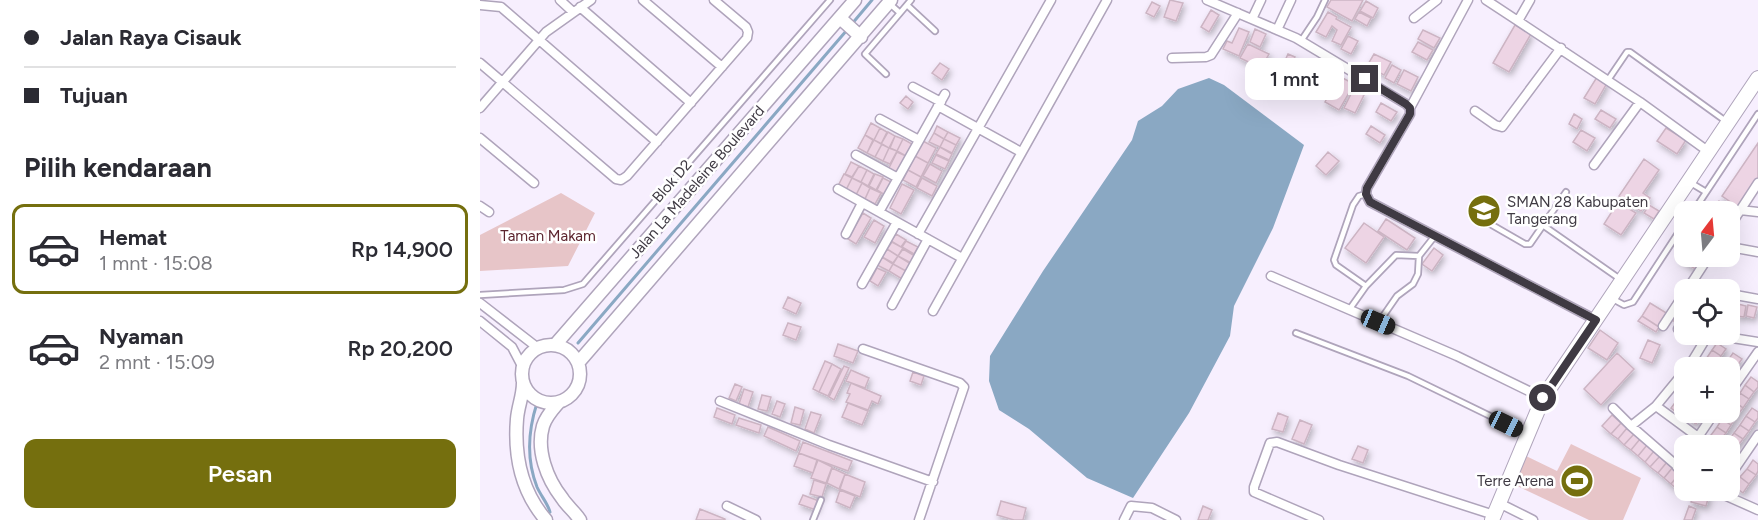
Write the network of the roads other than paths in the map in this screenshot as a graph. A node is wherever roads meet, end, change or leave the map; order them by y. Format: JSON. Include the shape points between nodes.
{"nodes":[{"id":1,"x":560,"y":0,"type":"edge"},
{"id":2,"x":591,"y":0,"type":"edge"},
{"id":3,"x":643,"y":0,"type":"edge"},
{"id":4,"x":714,"y":0,"type":"edge"},
{"id":5,"x":830,"y":0,"type":"edge"},
{"id":6,"x":855,"y":0,"type":"edge"},
{"id":7,"x":911,"y":0,"type":"edge"},
{"id":8,"x":1051,"y":0,"type":"edge"},
{"id":9,"x":1107,"y":0,"type":"edge"},
{"id":10,"x":1207,"y":0,"type":"edge"},
{"id":11,"x":1261,"y":0,"type":"edge"},
{"id":12,"x":1291,"y":0,"type":"edge"},
{"id":13,"x":1325,"y":0,"type":"edge"},
{"id":14,"x":1437,"y":0,"type":"edge"},
{"id":15,"x":1468,"y":0,"type":"edge"},
{"id":16,"x":1486,"y":0,"type":"edge"},
{"id":17,"x":1530,"y":0,"type":"edge"},
{"id":18,"x":890,"y":2,"type":"edge"},
{"id":19,"x":480,"y":5,"type":"edge"},
{"id":20,"x":907,"y":5,"type":"junction"},
{"id":21,"x":577,"y":10,"type":"junction"},
{"id":22,"x":900,"y":13,"type":"junction"},
{"id":23,"x":1238,"y":13,"type":"junction"},
{"id":24,"x":840,"y":18,"type":"junction"},
{"id":25,"x":1414,"y":18,"type":"dead end"},
{"id":26,"x":1252,"y":19,"type":"junction"},
{"id":27,"x":1518,"y":21,"type":"junction"},
{"id":28,"x":1277,"y":30,"type":"junction"},
{"id":29,"x":935,"y":31,"type":"dead end"},
{"id":30,"x":861,"y":37,"type":"junction"},
{"id":31,"x":539,"y":40,"type":"junction"},
{"id":32,"x":1301,"y":41,"type":"junction"},
{"id":33,"x":1561,"y":48,"type":"junction"},
{"id":34,"x":1172,"y":58,"type":"dead end"},
{"id":35,"x":480,"y":63,"type":"edge"},
{"id":36,"x":722,"y":67,"type":"junction"},
{"id":37,"x":886,"y":74,"type":"dead end"},
{"id":38,"x":1758,"y":78,"type":"edge"},
{"id":39,"x":1608,"y":80,"type":"junction"},
{"id":40,"x":502,"y":82,"type":"junction"},
{"id":41,"x":913,"y":87,"type":"dead end"},
{"id":42,"x":941,"y":101,"type":"junction"},
{"id":43,"x":1640,"y":102,"type":"junction"},
{"id":44,"x":691,"y":103,"type":"junction"},
{"id":45,"x":480,"y":108,"type":"edge"},
{"id":46,"x":1410,"y":108,"type":"junction"},
{"id":47,"x":1475,"y":111,"type":"dead end"},
{"id":48,"x":1758,"y":114,"type":"edge"},
{"id":49,"x":879,"y":118,"type":"dead end"},
{"id":50,"x":1728,"y":123,"type":"junction"},
{"id":51,"x":977,"y":128,"type":"junction"},
{"id":52,"x":480,"y":138,"type":"edge"},
{"id":53,"x":919,"y":140,"type":"junction"},
{"id":54,"x":657,"y":142,"type":"junction"},
{"id":55,"x":1021,"y":152,"type":"junction"},
{"id":56,"x":1709,"y":152,"type":"junction"},
{"id":57,"x":856,"y":156,"type":"dead end"},
{"id":58,"x":1594,"y":165,"type":"dead end"},
{"id":59,"x":898,"y":178,"type":"junction"},
{"id":60,"x":1689,"y":181,"type":"junction"},
{"id":61,"x":534,"y":183,"type":"dead end"},
{"id":62,"x":1758,"y":183,"type":"edge"},
{"id":63,"x":838,"y":189,"type":"dead end"},
{"id":64,"x":1566,"y":192,"type":"dead end"},
{"id":65,"x":1706,"y":192,"type":"junction"},
{"id":66,"x":1366,"y":194,"type":"junction"},
{"id":67,"x":1700,"y":201,"type":"edge"},
{"id":68,"x":862,"y":203,"type":"junction"},
{"id":69,"x":480,"y":206,"type":"edge"},
{"id":70,"x":1740,"y":210,"type":"joint"},
{"id":71,"x":489,"y":212,"type":"dead end"},
{"id":72,"x":879,"y":212,"type":"junction"},
{"id":73,"x":1758,"y":213,"type":"edge"},
{"id":74,"x":1485,"y":220,"type":"dead end"},
{"id":75,"x":897,"y":222,"type":"junction"},
{"id":76,"x":1544,"y":226,"type":"junction"},
{"id":77,"x":846,"y":234,"type":"dead end"},
{"id":78,"x":918,"y":234,"type":"junction"},
{"id":79,"x":1434,"y":237,"type":"junction"},
{"id":80,"x":928,"y":239,"type":"junction"},
{"id":81,"x":1674,"y":239,"type":"edge"},
{"id":82,"x":1740,"y":249,"type":"edge"},
{"id":83,"x":1758,"y":252,"type":"edge"},
{"id":84,"x":1419,"y":256,"type":"junction"},
{"id":85,"x":962,"y":258,"type":"junction"},
{"id":86,"x":1271,"y":276,"type":"dead end"},
{"id":87,"x":1622,"y":280,"type":"junction"},
{"id":88,"x":862,"y":284,"type":"dead end"},
{"id":89,"x":1366,"y":286,"type":"junction"},
{"id":90,"x":480,"y":295,"type":"edge"},
{"id":91,"x":1740,"y":296,"type":"edge"},
{"id":92,"x":1611,"y":298,"type":"junction"},
{"id":93,"x":1758,"y":299,"type":"edge"},
{"id":94,"x":480,"y":303,"type":"edge"},
{"id":95,"x":892,"y":306,"type":"dead end"},
{"id":96,"x":1349,"y":310,"type":"junction"},
{"id":97,"x":1674,"y":310,"type":"edge"},
{"id":98,"x":933,"y":311,"type":"dead end"},
{"id":99,"x":1596,"y":320,"type":"junction"},
{"id":100,"x":480,"y":321,"type":"edge"},
{"id":101,"x":1378,"y":322,"type":"junction"},
{"id":102,"x":1663,"y":326,"type":"dead end"},
{"id":103,"x":1296,"y":333,"type":"dead end"},
{"id":104,"x":1740,"y":339,"type":"edge"},
{"id":105,"x":1758,"y":342,"type":"edge"},
{"id":106,"x":555,"y":345,"type":"junction"},
{"id":107,"x":538,"y":348,"type":"junction"},
{"id":108,"x":863,"y":350,"type":"dead end"},
{"id":109,"x":1758,"y":352,"type":"edge"},
{"id":110,"x":578,"y":363,"type":"junction"},
{"id":111,"x":523,"y":374,"type":"junction"},
{"id":112,"x":1740,"y":378,"type":"edge"},
{"id":113,"x":1674,"y":384,"type":"edge"},
{"id":114,"x":1543,"y":398,"type":"junction"},
{"id":115,"x":720,"y":401,"type":"dead end"},
{"id":116,"x":559,"y":402,"type":"junction"},
{"id":117,"x":1656,"y":406,"type":"junction"},
{"id":118,"x":1613,"y":408,"type":"dead end"},
{"id":119,"x":1631,"y":426,"type":"junction"},
{"id":120,"x":1527,"y":434,"type":"junction"},
{"id":121,"x":1695,"y":435,"type":"edge"},
{"id":122,"x":1758,"y":435,"type":"edge"},
{"id":123,"x":1740,"y":461,"type":"edge"},
{"id":124,"x":1674,"y":463,"type":"edge"},
{"id":125,"x":933,"y":482,"type":"junction"},
{"id":126,"x":821,"y":501,"type":"dead end"},
{"id":127,"x":1738,"y":501,"type":"edge"},
{"id":128,"x":728,"y":506,"type":"dead end"},
{"id":129,"x":1758,"y":510,"type":"edge"},
{"id":130,"x":1495,"y":513,"type":"edge"},
{"id":131,"x":1308,"y":518,"type":"edge"},
{"id":132,"x":546,"y":520,"type":"edge"},
{"id":133,"x":580,"y":520,"type":"edge"},
{"id":134,"x":756,"y":520,"type":"edge"},
{"id":135,"x":813,"y":520,"type":"edge"},
{"id":136,"x":919,"y":520,"type":"edge"},
{"id":137,"x":1124,"y":520,"type":"edge"},
{"id":138,"x":1176,"y":520,"type":"edge"},
{"id":139,"x":1319,"y":520,"type":"edge"},
{"id":140,"x":1533,"y":520,"type":"edge"}],
"edges":[{"from":1,"to":21,"type":"street"},
{"from":2,"to":21,"type":"street"},
{"from":3,"to":36,"type":"street"},
{"from":4,"to":36,"type":"street","via":[[748,32]]},
{"from":5,"to":90,"type":"lane","name":"Blok D2","via":[[583,284],[564,291]]},
{"from":6,"to":24,"type":"street","name":"Jalan La Madeleine Boulevard"},
{"from":7,"to":20,"type":"lane"},
{"from":8,"to":51,"type":"street"},
{"from":9,"to":55,"type":"street"},
{"from":10,"to":23,"type":"street"},
{"from":11,"to":26,"type":"street"},
{"from":12,"to":28,"type":"street"},
{"from":13,"to":32,"type":"lane"},
{"from":14,"to":25,"type":"street"},
{"from":15,"to":46,"type":"street"},
{"from":16,"to":27,"type":"street"},
{"from":17,"to":27,"type":"street"},
{"from":18,"to":22,"type":"lane"},
{"from":18,"to":30,"type":"street","name":"Jalan La Madeleine Boulevard"},
{"from":19,"to":31,"type":"street","via":[[501,7]]},
{"from":20,"to":22,"type":"lane"},
{"from":20,"to":29,"type":"lane"},
{"from":21,"to":31,"type":"street"},
{"from":21,"to":44,"type":"street"},
{"from":22,"to":37,"type":"lane","via":[[864,54]]},
{"from":23,"to":26,"type":"street"},
{"from":23,"to":34,"type":"street","via":[[1211,55]]},
{"from":24,"to":30,"type":"street"},
{"from":24,"to":106,"type":"street","name":"Jalan La Madeleine Boulevard"},
{"from":26,"to":28,"type":"street"},
{"from":27,"to":33,"type":"street"},
{"from":28,"to":32,"type":"street"},
{"from":30,"to":110,"type":"street","name":"Jalan La Madeleine Boulevard"},
{"from":31,"to":40,"type":"street"},
{"from":31,"to":54,"type":"street"},
{"from":32,"to":46,"type":"street"},
{"from":33,"to":39,"type":"street"},
{"from":33,"to":47,"type":"street","via":[[1502,127]]},
{"from":35,"to":40,"type":"street"},
{"from":36,"to":44,"type":"street"},
{"from":38,"to":50,"type":"main road"},
{"from":39,"to":43,"type":"street"},
{"from":39,"to":50,"type":"lane","via":[[1630,52]]},
{"from":40,"to":45,"type":"street"},
{"from":40,"to":54,"type":"street","via":[[616,180],[627,176]]},
{"from":41,"to":42,"type":"street"},
{"from":42,"to":51,"type":"street"},
{"from":42,"to":53,"type":"street"},
{"from":43,"to":56,"type":"street"},
{"from":43,"to":58,"type":"street"},
{"from":44,"to":54,"type":"street"},
{"from":46,"to":66,"type":"street"},
{"from":48,"to":65,"type":"lane"},
{"from":49,"to":53,"type":"street"},
{"from":50,"to":56,"type":"main road"},
{"from":51,"to":55,"type":"street"},
{"from":51,"to":78,"type":"street"},
{"from":52,"to":61,"type":"street"},
{"from":53,"to":59,"type":"street"},
{"from":55,"to":85,"type":"street"},
{"from":56,"to":60,"type":"main road"},
{"from":57,"to":59,"type":"street"},
{"from":59,"to":72,"type":"street"},
{"from":60,"to":65,"type":"lane"},
{"from":60,"to":87,"type":"main road"},
{"from":62,"to":70,"type":"street"},
{"from":63,"to":68,"type":"street"},
{"from":64,"to":76,"type":"lane"},
{"from":65,"to":67,"type":"lane"},
{"from":66,"to":79,"type":"street","via":[[1370,202]]},
{"from":66,"to":89,"type":"lane","via":[[1353,205],[1334,261]]},
{"from":68,"to":72,"type":"street"},
{"from":68,"to":77,"type":"street"},
{"from":69,"to":71,"type":"street"},
{"from":70,"to":73,"type":"street"},
{"from":72,"to":75,"type":"street"},
{"from":74,"to":76,"type":"lane","via":[[1525,244],[1534,241]]},
{"from":75,"to":78,"type":"street"},
{"from":75,"to":88,"type":"street"},
{"from":76,"to":87,"type":"lane"},
{"from":78,"to":80,"type":"street"},
{"from":79,"to":84,"type":"lane"},
{"from":79,"to":99,"type":"street"},
{"from":80,"to":85,"type":"street"},
{"from":80,"to":95,"type":"street"},
{"from":81,"to":92,"type":"lane","via":[[1633,302],[1624,305]]},
{"from":82,"to":83,"type":"street"},
{"from":84,"to":89,"type":"lane","via":[[1396,255]]},
{"from":84,"to":101,"type":"lane","via":[[1413,284],[1397,296]]},
{"from":85,"to":98,"type":"street"},
{"from":86,"to":96,"type":"street"},
{"from":87,"to":92,"type":"main road"},
{"from":89,"to":96,"type":"lane"},
{"from":91,"to":93,"type":"street"},
{"from":92,"to":99,"type":"main road"},
{"from":94,"to":107,"type":"street"},
{"from":96,"to":101,"type":"street"},
{"from":97,"to":102,"type":"street"},
{"from":99,"to":114,"type":"main road"},
{"from":100,"to":111,"type":"street","via":[[512,347]]},
{"from":101,"to":114,"type":"street"},
{"from":103,"to":120,"type":"lane","via":[[1408,376]]},
{"from":104,"to":105,"type":"street"},
{"from":106,"to":107,"type":"street"},
{"from":106,"to":110,"type":"street","via":[[569,351]]},
{"from":107,"to":111,"type":"street","via":[[526,360]]},
{"from":108,"to":125,"type":"street","via":[[964,387]]},
{"from":109,"to":112,"type":"street"},
{"from":110,"to":116,"type":"street","via":[[580,373],[575,391]]},
{"from":111,"to":116,"type":"street","via":[[533,396]]},
{"from":111,"to":132,"type":"street","via":[[523,396],[517,416],[519,465],[527,489]]},
{"from":113,"to":117,"type":"street"},
{"from":114,"to":120,"type":"main road"},
{"from":115,"to":125,"type":"street"},
{"from":116,"to":133,"type":"street","via":[[543,426],[544,462],[551,481]]},
{"from":117,"to":119,"type":"street"},
{"from":117,"to":121,"type":"street"},
{"from":118,"to":119,"type":"street"},
{"from":119,"to":124,"type":"street"},
{"from":120,"to":130,"type":"main road"},
{"from":122,"to":123,"type":"street"},
{"from":125,"to":136,"type":"street"},
{"from":126,"to":135,"type":"lane"},
{"from":127,"to":129,"type":"street"},
{"from":128,"to":134,"type":"street"},
{"from":130,"to":131,"type":"street","via":[[1273,441],[1254,492]]},
{"from":130,"to":140,"type":"street"},
{"from":131,"to":139,"type":"street"},
{"from":137,"to":138,"type":"street","via":[[1131,506],[1152,508]]}]}
